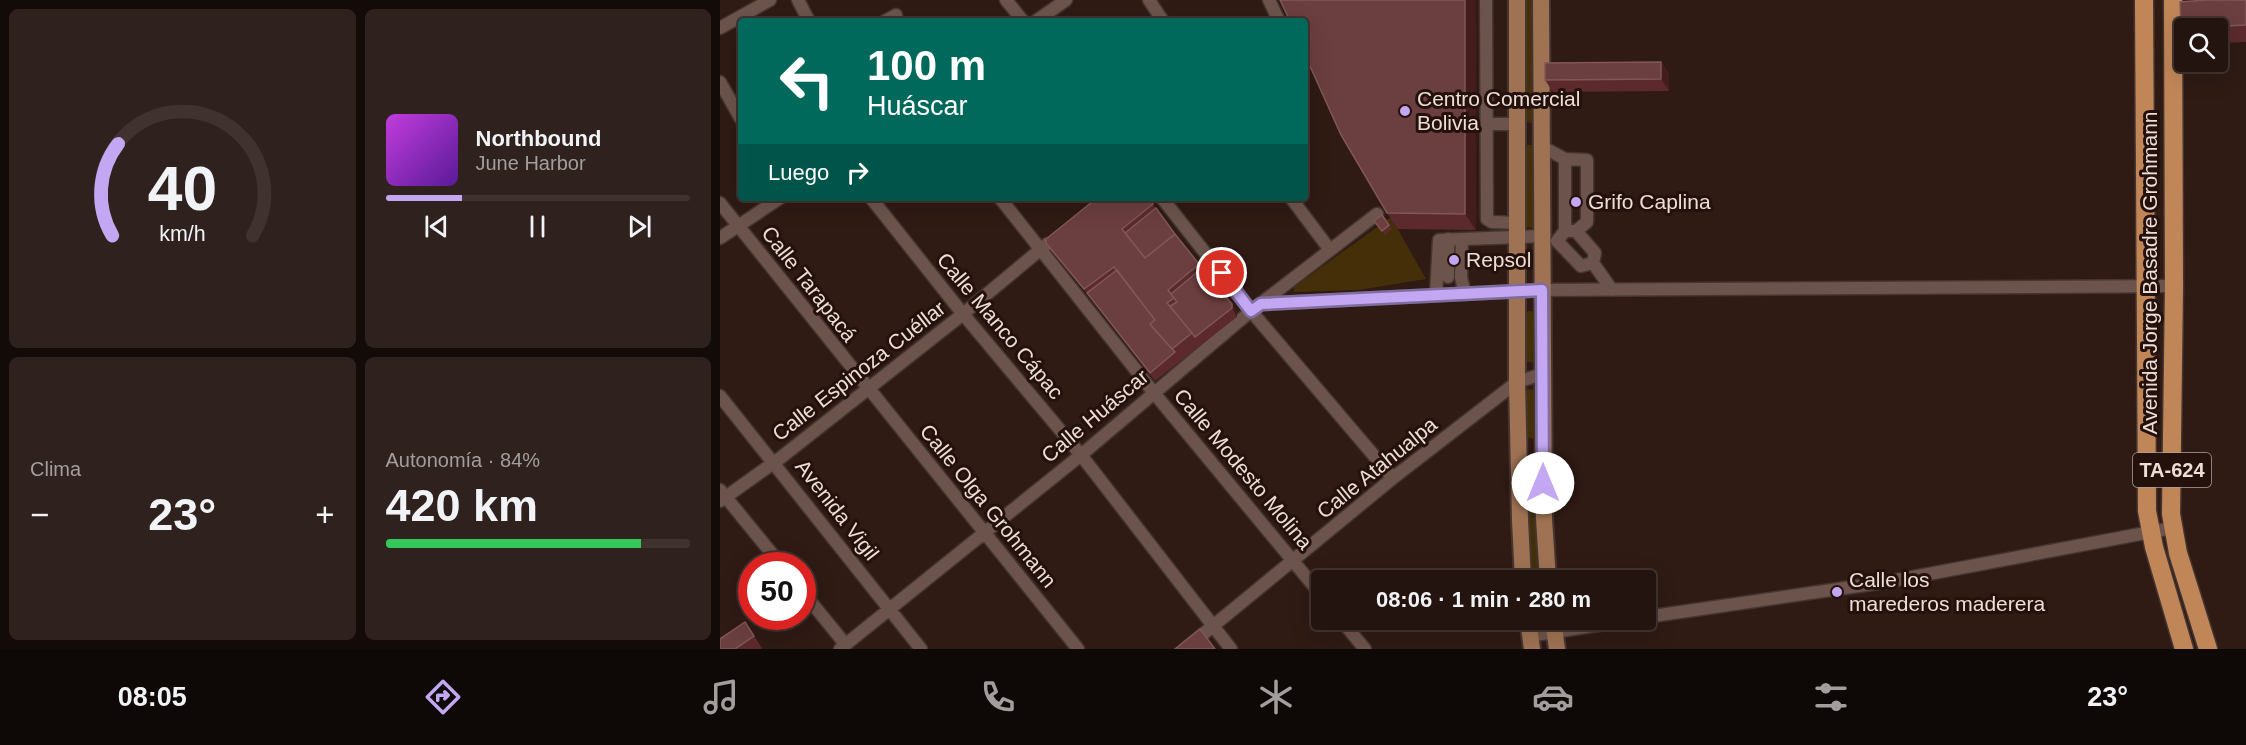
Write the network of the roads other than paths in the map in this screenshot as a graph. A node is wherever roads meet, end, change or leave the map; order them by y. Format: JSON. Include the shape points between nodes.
{"nodes":[{"id":1,"x":770,"y":0,"type":"edge"},
{"id":2,"x":798,"y":0,"type":"edge"},
{"id":3,"x":1006,"y":0,"type":"edge"},
{"id":4,"x":1066,"y":0,"type":"edge"},
{"id":5,"x":1149,"y":0,"type":"edge"},
{"id":6,"x":1269,"y":0,"type":"edge"},
{"id":7,"x":1486,"y":0,"type":"edge"},
{"id":8,"x":1517,"y":0,"type":"edge"},
{"id":9,"x":1541,"y":0,"type":"edge"},
{"id":10,"x":2144,"y":0,"type":"edge"},
{"id":11,"x":2173,"y":0,"type":"edge"},
{"id":12,"x":807,"y":18,"type":"edge"},
{"id":13,"x":1021,"y":18,"type":"edge"},
{"id":14,"x":1040,"y":18,"type":"edge"},
{"id":15,"x":1161,"y":18,"type":"edge"},
{"id":16,"x":1278,"y":18,"type":"edge"},
{"id":17,"x":720,"y":28,"type":"edge"},
{"id":18,"x":720,"y":82,"type":"edge"},
{"id":19,"x":736,"y":99,"type":"edge"},
{"id":20,"x":1486,"y":124,"type":"junction"},
{"id":21,"x":1517,"y":130,"type":"junction"},
{"id":22,"x":1541,"y":140,"type":"junction"},
{"id":23,"x":1565,"y":159,"type":"junction"},
{"id":24,"x":775,"y":201,"type":"edge"},
{"id":25,"x":873,"y":201,"type":"edge"},
{"id":26,"x":1002,"y":201,"type":"edge"},
{"id":27,"x":1165,"y":201,"type":"edge"},
{"id":28,"x":1293,"y":201,"type":"edge"},
{"id":29,"x":720,"y":203,"type":"edge"},
{"id":30,"x":1377,"y":214,"type":"dead end"},
{"id":31,"x":738,"y":225,"type":"junction"},
{"id":32,"x":1517,"y":230,"type":"junction"},
{"id":33,"x":1570,"y":231,"type":"junction"},
{"id":34,"x":1058,"y":234,"type":"edge"},
{"id":35,"x":1542,"y":236,"type":"junction"},
{"id":36,"x":720,"y":238,"type":"edge"},
{"id":37,"x":1462,"y":239,"type":"junction"},
{"id":38,"x":1040,"y":249,"type":"junction"},
{"id":39,"x":1330,"y":250,"type":"junction"},
{"id":40,"x":1593,"y":262,"type":"junction"},
{"id":41,"x":1461,"y":277,"type":"junction"},
{"id":42,"x":1444,"y":278,"type":"junction"},
{"id":43,"x":2146,"y":286,"type":"junction"},
{"id":44,"x":2174,"y":286,"type":"junction"},
{"id":45,"x":1542,"y":290,"type":"junction"},
{"id":46,"x":1612,"y":290,"type":"junction"},
{"id":47,"x":1517,"y":291,"type":"junction"},
{"id":48,"x":1465,"y":294,"type":"junction"},
{"id":49,"x":1436,"y":295,"type":"junction"},
{"id":50,"x":1256,"y":308,"type":"junction"},
{"id":51,"x":963,"y":314,"type":"junction"},
{"id":52,"x":1542,"y":374,"type":"junction"},
{"id":53,"x":1517,"y":382,"type":"junction"},
{"id":54,"x":867,"y":388,"type":"junction"},
{"id":55,"x":1154,"y":393,"type":"junction"},
{"id":56,"x":720,"y":396,"type":"edge"},
{"id":57,"x":1518,"y":446,"type":"junction"},
{"id":58,"x":1543,"y":447,"type":"junction"},
{"id":59,"x":1081,"y":455,"type":"junction"},
{"id":60,"x":775,"y":462,"type":"junction"},
{"id":61,"x":1393,"y":478,"type":"junction"},
{"id":62,"x":722,"y":496,"type":"edge"},
{"id":63,"x":2172,"y":528,"type":"junction"},
{"id":64,"x":2150,"y":531,"type":"junction"},
{"id":65,"x":984,"y":532,"type":"junction"},
{"id":66,"x":770,"y":552,"type":"edge"},
{"id":67,"x":1293,"y":561,"type":"junction"},
{"id":68,"x":1523,"y":570,"type":"edge"},
{"id":69,"x":1547,"y":570,"type":"edge"},
{"id":70,"x":1311,"y":583,"type":"edge"},
{"id":71,"x":816,"y":610,"type":"edge"},
{"id":72,"x":890,"y":610,"type":"junction"},
{"id":73,"x":1656,"y":616,"type":"edge"},
{"id":74,"x":1213,"y":627,"type":"junction"},
{"id":75,"x":1349,"y":630,"type":"edge"},
{"id":76,"x":1576,"y":630,"type":"edge"},
{"id":77,"x":1555,"y":634,"type":"edge"},
{"id":78,"x":1530,"y":635,"type":"edge"},
{"id":79,"x":843,"y":647,"type":"edge"},
{"id":80,"x":921,"y":649,"type":"edge"},
{"id":81,"x":1078,"y":649,"type":"edge"},
{"id":82,"x":1185,"y":649,"type":"edge"},
{"id":83,"x":1231,"y":649,"type":"edge"},
{"id":84,"x":1365,"y":649,"type":"edge"},
{"id":85,"x":2184,"y":649,"type":"edge"},
{"id":86,"x":2208,"y":649,"type":"edge"}],
"edges":[{"from":1,"to":17,"type":"street"},
{"from":2,"to":12,"type":"street"},
{"from":3,"to":13,"type":"street"},
{"from":4,"to":14,"type":"street"},
{"from":5,"to":15,"type":"street"},
{"from":6,"to":16,"type":"street"},
{"from":7,"to":20,"type":"street"},
{"from":8,"to":21,"type":"main road"},
{"from":9,"to":22,"type":"main road"},
{"from":10,"to":43,"type":"highway","name":"Avenida Jorge Basadre Grohmann","number":"TA-624"},
{"from":11,"to":44,"type":"highway","name":"Avenida Jorge Basadre Grohmann","number":"TA-624"},
{"from":18,"to":19,"type":"street"},
{"from":20,"to":21,"type":"street"},
{"from":20,"to":32,"type":"street","via":[[1487,219]]},
{"from":21,"to":22,"type":"main road"},
{"from":21,"to":32,"type":"main road"},
{"from":22,"to":23,"type":"street"},
{"from":22,"to":35,"type":"main road"},
{"from":23,"to":33,"type":"street"},
{"from":23,"to":33,"type":"street","via":[[1587,160],[1587,222]]},
{"from":24,"to":31,"type":"street"},
{"from":25,"to":51,"type":"street","name":"Calle Manco Cápac"},
{"from":26,"to":38,"type":"street","name":"Calle Modesto Molina"},
{"from":27,"to":50,"type":"street"},
{"from":28,"to":39,"type":"street"},
{"from":29,"to":31,"type":"street","name":"Calle Tarapacá"},
{"from":30,"to":39,"type":"street","name":"Calle Huáscar"},
{"from":31,"to":36,"type":"street"},
{"from":31,"to":54,"type":"street","name":"Calle Tarapacá"},
{"from":32,"to":35,"type":"street"},
{"from":32,"to":37,"type":"street"},
{"from":32,"to":47,"type":"main road"},
{"from":33,"to":40,"type":"street","via":[[1595,253]]},
{"from":33,"to":40,"type":"street","via":[[1557,241],[1581,266]]},
{"from":34,"to":38,"type":"street","name":"Calle Espinoza Cuéllar"},
{"from":35,"to":45,"type":"main road"},
{"from":37,"to":41,"type":"street"},
{"from":37,"to":42,"type":"street","via":[[1448,239]]},
{"from":38,"to":51,"type":"street","name":"Calle Espinoza Cuéllar"},
{"from":38,"to":55,"type":"street","name":"Calle Modesto Molina"},
{"from":39,"to":50,"type":"street","name":"Calle Huáscar"},
{"from":40,"to":46,"type":"street"},
{"from":41,"to":42,"type":"street"},
{"from":41,"to":48,"type":"street"},
{"from":42,"to":49,"type":"street"},
{"from":43,"to":44,"type":"street"},
{"from":43,"to":46,"type":"street"},
{"from":43,"to":64,"type":"highway","name":"Avenida Jorge Basadre Grohmann","number":"TA-624"},
{"from":44,"to":63,"type":"highway","name":"Avenida Jorge Basadre Grohmann","number":"TA-624"},
{"from":45,"to":46,"type":"street"},
{"from":45,"to":47,"type":"street"},
{"from":45,"to":52,"type":"main road"},
{"from":47,"to":48,"type":"street"},
{"from":47,"to":53,"type":"main road"},
{"from":48,"to":49,"type":"street"},
{"from":49,"to":50,"type":"street"},
{"from":50,"to":55,"type":"street","name":"Calle Huáscar"},
{"from":50,"to":61,"type":"street"},
{"from":51,"to":54,"type":"street","name":"Calle Espinoza Cuéllar"},
{"from":51,"to":59,"type":"street","name":"Calle Manco Cápac"},
{"from":52,"to":53,"type":"street","name":"Calle Atahualpa"},
{"from":52,"to":58,"type":"main road"},
{"from":53,"to":57,"type":"main road"},
{"from":53,"to":61,"type":"street","name":"Calle Atahualpa"},
{"from":54,"to":60,"type":"street","name":"Calle Espinoza Cuéllar"},
{"from":54,"to":65,"type":"street","name":"Calle Olga Grohmann"},
{"from":55,"to":59,"type":"street","name":"Calle Huáscar"},
{"from":55,"to":67,"type":"street","name":"Calle Modesto Molina"},
{"from":56,"to":60,"type":"street","name":"Avenida Vigil"},
{"from":57,"to":58,"type":"main road"},
{"from":57,"to":68,"type":"main road"},
{"from":58,"to":69,"type":"main road"},
{"from":59,"to":65,"type":"street","name":"Calle Huáscar"},
{"from":59,"to":74,"type":"street","name":"Calle Manco Cápac"},
{"from":60,"to":62,"type":"street","name":"Calle Espinoza Cuéllar"},
{"from":60,"to":72,"type":"street","name":"Avenida Vigil"},
{"from":61,"to":67,"type":"street","name":"Calle Atahualpa"},
{"from":62,"to":66,"type":"street"},
{"from":63,"to":64,"type":"street"},
{"from":63,"to":86,"type":"highway","name":"Avenida Jorge Basadre Grohmann","number":"TA-624"},
{"from":64,"to":73,"type":"street","via":[[1886,582]]},
{"from":64,"to":85,"type":"highway","name":"Avenida Jorge Basadre Grohmann","number":"TA-624"},
{"from":65,"to":72,"type":"street","name":"Calle Huáscar"},
{"from":65,"to":81,"type":"street","name":"Calle Olga Grohmann"},
{"from":67,"to":70,"type":"street","name":"Calle Modesto Molina"},
{"from":67,"to":74,"type":"street","name":"Calle Atahualpa"},
{"from":71,"to":79,"type":"street"},
{"from":72,"to":79,"type":"street","name":"Calle Huáscar"},
{"from":72,"to":80,"type":"street","name":"Avenida Vigil"},
{"from":74,"to":82,"type":"street","name":"Calle Atahualpa"},
{"from":74,"to":83,"type":"street","name":"Calle Manco Cápac"},
{"from":75,"to":84,"type":"street"},
{"from":76,"to":77,"type":"street"},
{"from":77,"to":78,"type":"street"}]}
